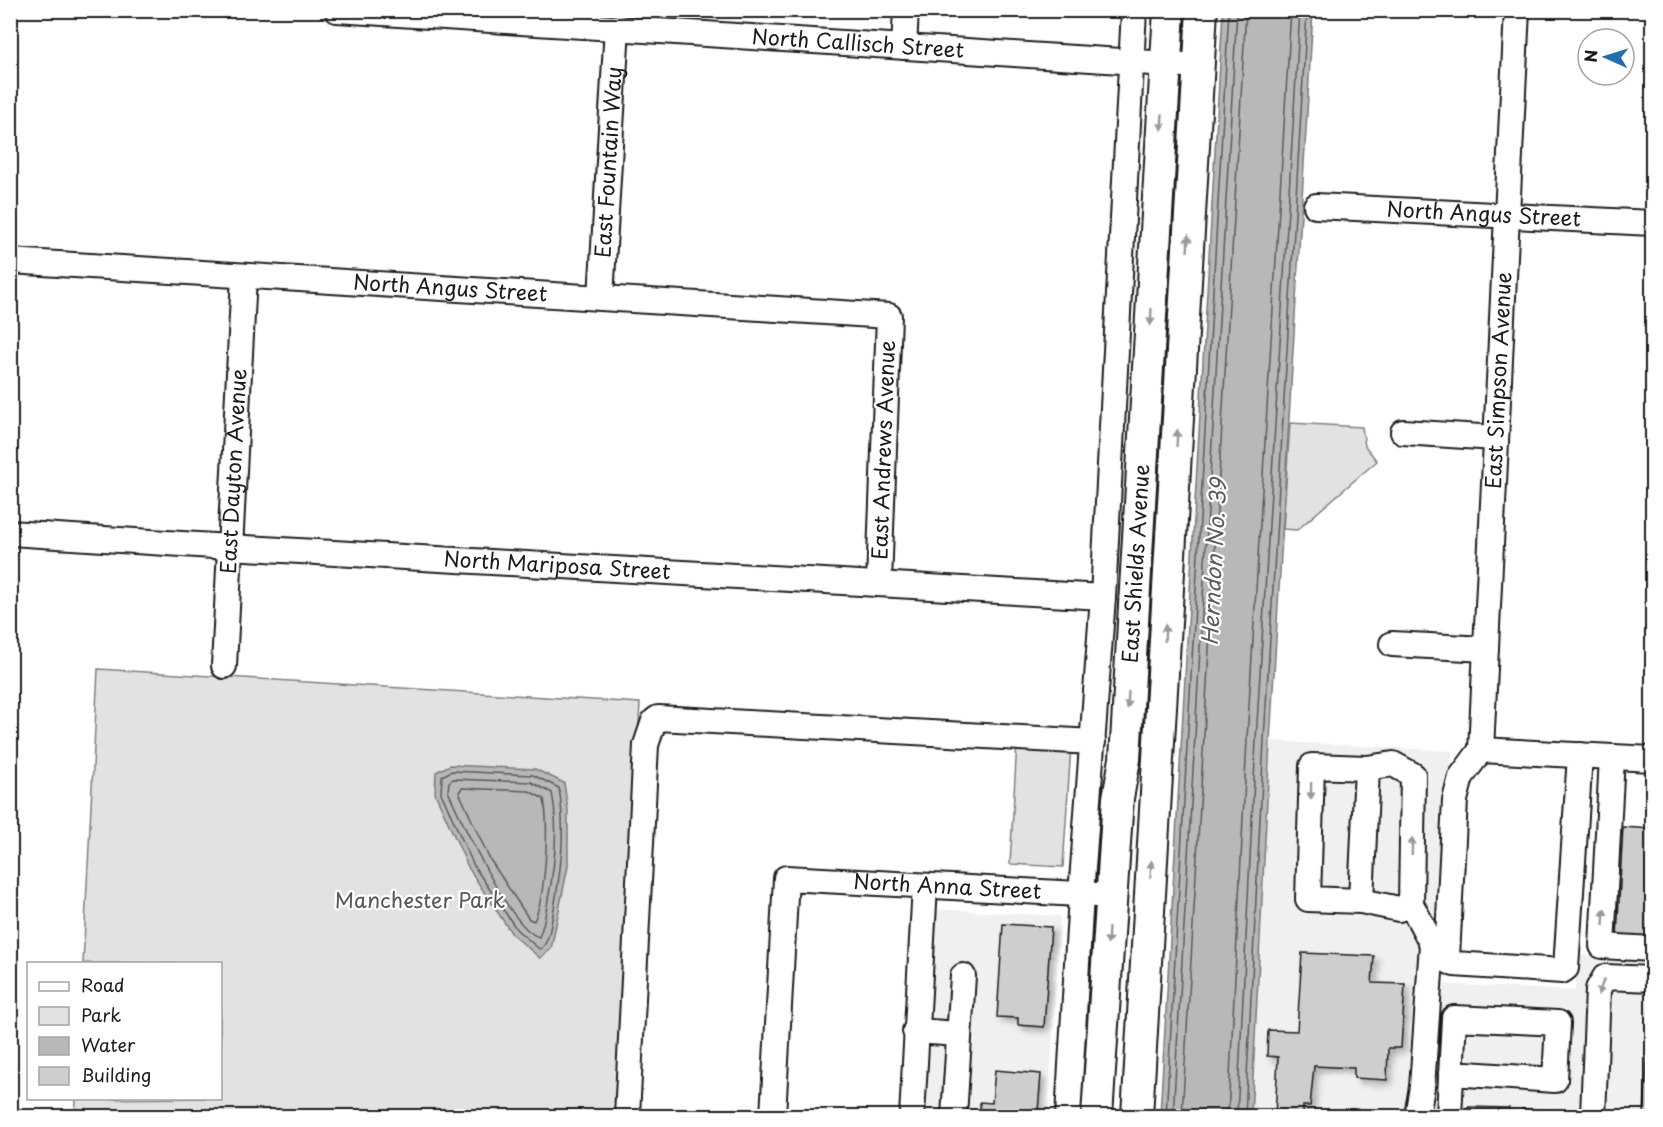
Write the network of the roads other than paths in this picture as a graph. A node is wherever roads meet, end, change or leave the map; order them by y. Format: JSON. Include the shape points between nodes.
{"nodes":[{"id":1,"x":338,"y":10,"type":"edge"},
{"id":2,"x":906,"y":10,"type":"edge"},
{"id":3,"x":1134,"y":10,"type":"edge"},
{"id":4,"x":1169,"y":10,"type":"edge"},
{"id":5,"x":1202,"y":10,"type":"edge"},
{"id":6,"x":1516,"y":10,"type":"edge"},
{"id":7,"x":617,"y":27,"type":"junction"},
{"id":8,"x":904,"y":47,"type":"junction"},
{"id":9,"x":1131,"y":61,"type":"junction"},
{"id":10,"x":1166,"y":64,"type":"junction"},
{"id":11,"x":1198,"y":66,"type":"junction"},
{"id":12,"x":1316,"y":206,"type":"dead end"},
{"id":13,"x":1507,"y":216,"type":"junction"},
{"id":14,"x":1653,"y":224,"type":"edge"},
{"id":15,"x":10,"y":261,"type":"edge"},
{"id":16,"x":244,"y":276,"type":"junction"},
{"id":17,"x":602,"y":297,"type":"junction"},
{"id":18,"x":889,"y":316,"type":"joint"},
{"id":19,"x":1403,"y":432,"type":"dead end"},
{"id":20,"x":1496,"y":438,"type":"junction"},
{"id":21,"x":10,"y":533,"type":"edge"},
{"id":22,"x":229,"y":548,"type":"junction"},
{"id":23,"x":879,"y":583,"type":"junction"},
{"id":24,"x":1103,"y":597,"type":"junction"},
{"id":25,"x":1392,"y":645,"type":"dead end"},
{"id":26,"x":1486,"y":649,"type":"junction"},
{"id":27,"x":224,"y":666,"type":"dead end"},
{"id":28,"x":1093,"y":742,"type":"junction"},
{"id":29,"x":1481,"y":750,"type":"junction"},
{"id":30,"x":1580,"y":755,"type":"junction"},
{"id":31,"x":1612,"y":757,"type":"junction"},
{"id":32,"x":1653,"y":759,"type":"edge"},
{"id":33,"x":1367,"y":768,"type":"junction"},
{"id":34,"x":925,"y":886,"type":"junction"},
{"id":35,"x":1081,"y":895,"type":"junction"},
{"id":36,"x":1110,"y":896,"type":"junction"},
{"id":37,"x":1361,"y":901,"type":"junction"},
{"id":38,"x":1411,"y":904,"type":"junction"},
{"id":39,"x":1653,"y":949,"type":"edge"},
{"id":40,"x":963,"y":976,"type":"dead end"},
{"id":41,"x":1653,"y":979,"type":"edge"},
{"id":42,"x":915,"y":1031,"type":"junction"},
{"id":43,"x":959,"y":1034,"type":"junction"},
{"id":44,"x":1452,"y":1073,"type":"junction"},
{"id":45,"x":1139,"y":1083,"type":"junction"},
{"id":46,"x":627,"y":1116,"type":"edge"},
{"id":47,"x":773,"y":1116,"type":"edge"},
{"id":48,"x":912,"y":1116,"type":"edge"},
{"id":49,"x":954,"y":1116,"type":"edge"},
{"id":50,"x":1068,"y":1116,"type":"edge"},
{"id":51,"x":1097,"y":1116,"type":"edge"},
{"id":52,"x":1137,"y":1116,"type":"edge"},
{"id":53,"x":1417,"y":1116,"type":"edge"},
{"id":54,"x":1449,"y":1116,"type":"edge"},
{"id":55,"x":1593,"y":1116,"type":"edge"}],
"edges":[{"from":1,"to":7,"type":"street","name":"North Callisch Street"},
{"from":2,"to":8,"type":"street"},
{"from":3,"to":9,"type":"street"},
{"from":4,"to":10,"type":"main road","name":"East Shields Avenue"},
{"from":5,"to":11,"type":"main road","name":"East Shields Avenue"},
{"from":6,"to":13,"type":"street","name":"East Simpson Avenue"},
{"from":7,"to":8,"type":"street","name":"North Callisch Street"},
{"from":7,"to":17,"type":"street","name":"East Fountain Way"},
{"from":8,"to":9,"type":"street","name":"North Callisch Street"},
{"from":9,"to":10,"type":"street","name":"North Callisch Street"},
{"from":9,"to":24,"type":"street"},
{"from":10,"to":11,"type":"street","name":"North Callisch Street"},
{"from":10,"to":36,"type":"main road","name":"East Shields Avenue","one_way":true,"via":[[1125,759]]},
{"from":45,"to":11,"type":"main road","name":"East Shields Avenue","one_way":true},
{"from":12,"to":13,"type":"street","name":"North Angus Street"},
{"from":13,"to":14,"type":"street","name":"North Angus Street"},
{"from":13,"to":20,"type":"street","name":"East Simpson Avenue"},
{"from":15,"to":16,"type":"street","name":"North Angus Street"},
{"from":16,"to":17,"type":"street","name":"North Angus Street"},
{"from":16,"to":22,"type":"street","name":"East Dayton Avenue"},
{"from":17,"to":18,"type":"street","name":"North Angus Street"},
{"from":18,"to":23,"type":"street","name":"East Andrews Avenue"},
{"from":19,"to":20,"type":"street"},
{"from":20,"to":26,"type":"street","name":"East Simpson Avenue"},
{"from":21,"to":22,"type":"street","name":"North Mariposa Street"},
{"from":22,"to":23,"type":"street","name":"North Mariposa Street"},
{"from":22,"to":27,"type":"street","name":"East Dayton Avenue"},
{"from":23,"to":24,"type":"street","name":"North Mariposa Street"},
{"from":24,"to":28,"type":"street"},
{"from":25,"to":26,"type":"street"},
{"from":26,"to":29,"type":"street","name":"East Simpson Avenue"},
{"from":28,"to":35,"type":"street"},
{"from":28,"to":46,"type":"street","via":[[658,718],[646,745]]},
{"from":29,"to":30,"type":"street"},
{"from":29,"to":30,"type":"street","via":[[1461,777],[1455,800],[1447,957],[1454,964],[1566,968]]},
{"from":30,"to":31,"type":"street"},
{"from":31,"to":32,"type":"street"},
{"from":39,"to":31,"type":"street","one_way":true,"via":[[1602,946]]},
{"from":33,"to":37,"type":"street"},
{"from":33,"to":37,"type":"street","one_way":true,"via":[[1312,766],[1308,899]]},
{"from":38,"to":33,"type":"street","one_way":true,"via":[[1413,775],[1393,765]]},
{"from":34,"to":35,"type":"street","name":"North Anna Street"},
{"from":34,"to":42,"type":"street"},
{"from":34,"to":47,"type":"street","name":"North Anna Street","via":[[786,878]]},
{"from":35,"to":36,"type":"street","name":"North Anna Street"},
{"from":35,"to":50,"type":"street"},
{"from":36,"to":45,"type":"main road","via":[[1129,911],[1131,921],[1127,1014]]},
{"from":36,"to":51,"type":"main road","name":"East Shields Avenue","one_way":true},
{"from":37,"to":38,"type":"street","via":[[1400,909]]},
{"from":38,"to":53,"type":"street","via":[[1432,944]]},
{"from":40,"to":43,"type":"street"},
{"from":41,"to":55,"type":"street","one_way":true,"via":[[1605,977],[1598,990]]},
{"from":42,"to":43,"type":"street"},
{"from":42,"to":48,"type":"street"},
{"from":43,"to":49,"type":"street"},
{"from":44,"to":44,"type":"street","via":[[1454,1018],[1558,1023],[1555,1080]]},
{"from":44,"to":54,"type":"street"},
{"from":45,"to":52,"type":"main road","name":"East Shields Avenue"}]}
